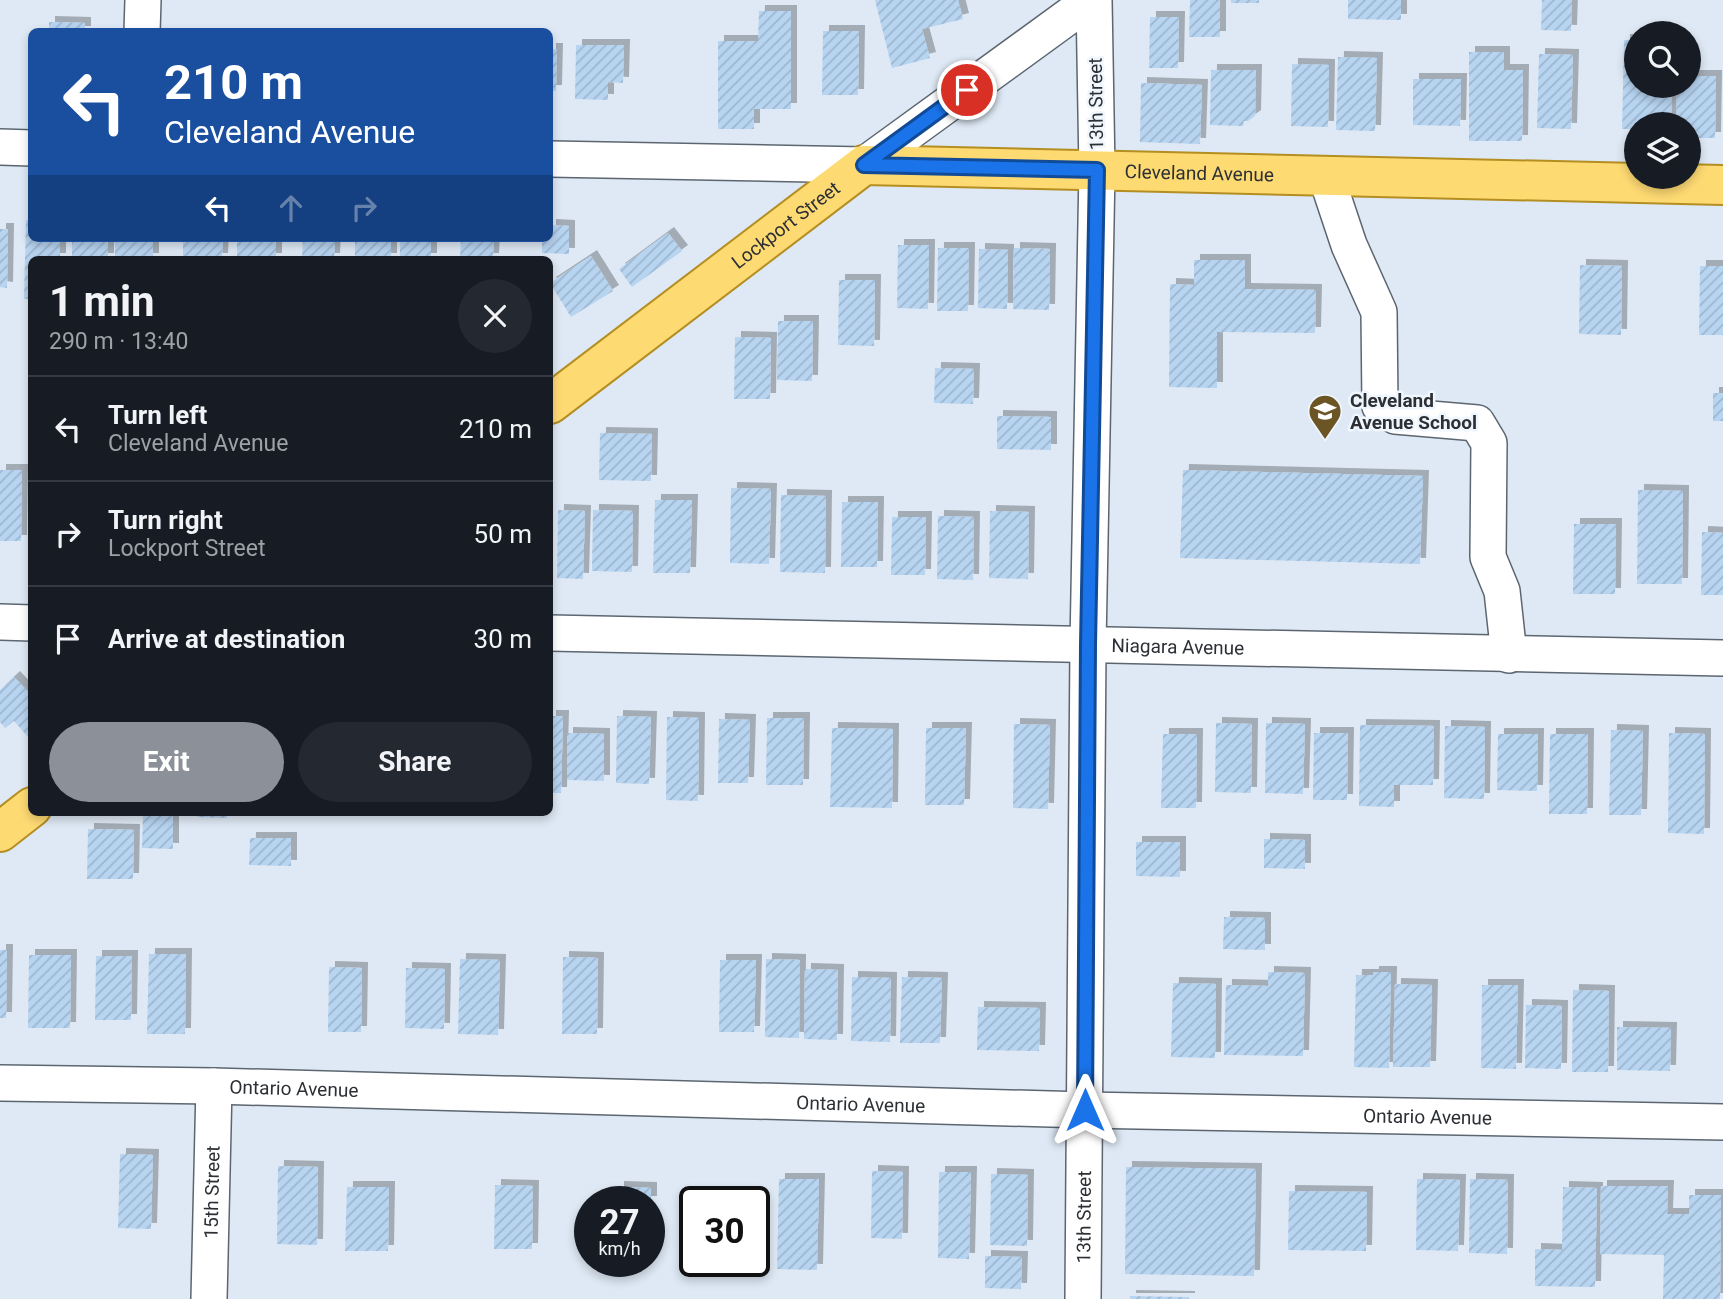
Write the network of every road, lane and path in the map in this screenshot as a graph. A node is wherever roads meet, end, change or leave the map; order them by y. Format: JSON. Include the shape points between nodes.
{"nodes":[{"id":1,"x":143,"y":0,"type":"edge"},
{"id":2,"x":1093,"y":0,"type":"edge"},
{"id":3,"x":142,"y":28,"type":"edge"},
{"id":4,"x":0,"y":148,"type":"edge"},
{"id":5,"x":28,"y":148,"type":"edge"},
{"id":6,"x":553,"y":159,"type":"edge"},
{"id":7,"x":864,"y":165,"type":"junction"},
{"id":8,"x":1097,"y":170,"type":"junction"},
{"id":9,"x":1326,"y":176,"type":"junction"},
{"id":10,"x":1723,"y":185,"type":"edge"},
{"id":11,"x":553,"y":402,"type":"edge"},
{"id":12,"x":0,"y":622,"type":"edge"},
{"id":13,"x":28,"y":623,"type":"edge"},
{"id":14,"x":553,"y":633,"type":"edge"},
{"id":15,"x":1088,"y":645,"type":"junction"},
{"id":16,"x":1509,"y":654,"type":"junction"},
{"id":17,"x":1723,"y":658,"type":"edge"},
{"id":18,"x":28,"y":810,"type":"edge"},
{"id":19,"x":0,"y":832,"type":"edge"},
{"id":20,"x":0,"y":1083,"type":"edge"},
{"id":21,"x":214,"y":1086,"type":"junction"},
{"id":22,"x":1085,"y":1110,"type":"junction"},
{"id":23,"x":1723,"y":1122,"type":"edge"},
{"id":24,"x":209,"y":1299,"type":"edge"},
{"id":25,"x":1083,"y":1299,"type":"edge"}],
"edges":[{"from":1,"to":3,"type":"street"},
{"from":2,"to":7,"type":"street","name":"Lockport Street"},
{"from":2,"to":8,"type":"street","name":"13th Street"},
{"from":4,"to":5,"type":"street"},
{"from":6,"to":7,"type":"street","name":"Cleveland Avenue"},
{"from":7,"to":8,"type":"main road","name":"Cleveland Avenue"},
{"from":7,"to":11,"type":"main road","name":"Lockport Street"},
{"from":8,"to":9,"type":"main road","name":"Cleveland Avenue"},
{"from":8,"to":15,"type":"street","name":"13th Street"},
{"from":9,"to":10,"type":"main road","name":"Cleveland Avenue"},
{"from":9,"to":16,"type":"street","via":[[1349,245],[1379,312],[1380,406],[1395,416],[1477,424],[1489,443],[1488,557],[1502,591]]},
{"from":12,"to":13,"type":"street"},
{"from":14,"to":15,"type":"street","name":"Niagara Avenue"},
{"from":15,"to":16,"type":"street","name":"Niagara Avenue"},
{"from":15,"to":22,"type":"street","name":"13th Street"},
{"from":16,"to":17,"type":"street","name":"Niagara Avenue"},
{"from":18,"to":19,"type":"main road"},
{"from":20,"to":21,"type":"street","name":"Ontario Avenue"},
{"from":21,"to":22,"type":"street","name":"Ontario Avenue"},
{"from":21,"to":24,"type":"street","name":"15th Street"},
{"from":22,"to":23,"type":"street","name":"Ontario Avenue"},
{"from":22,"to":25,"type":"street","name":"13th Street"}]}
